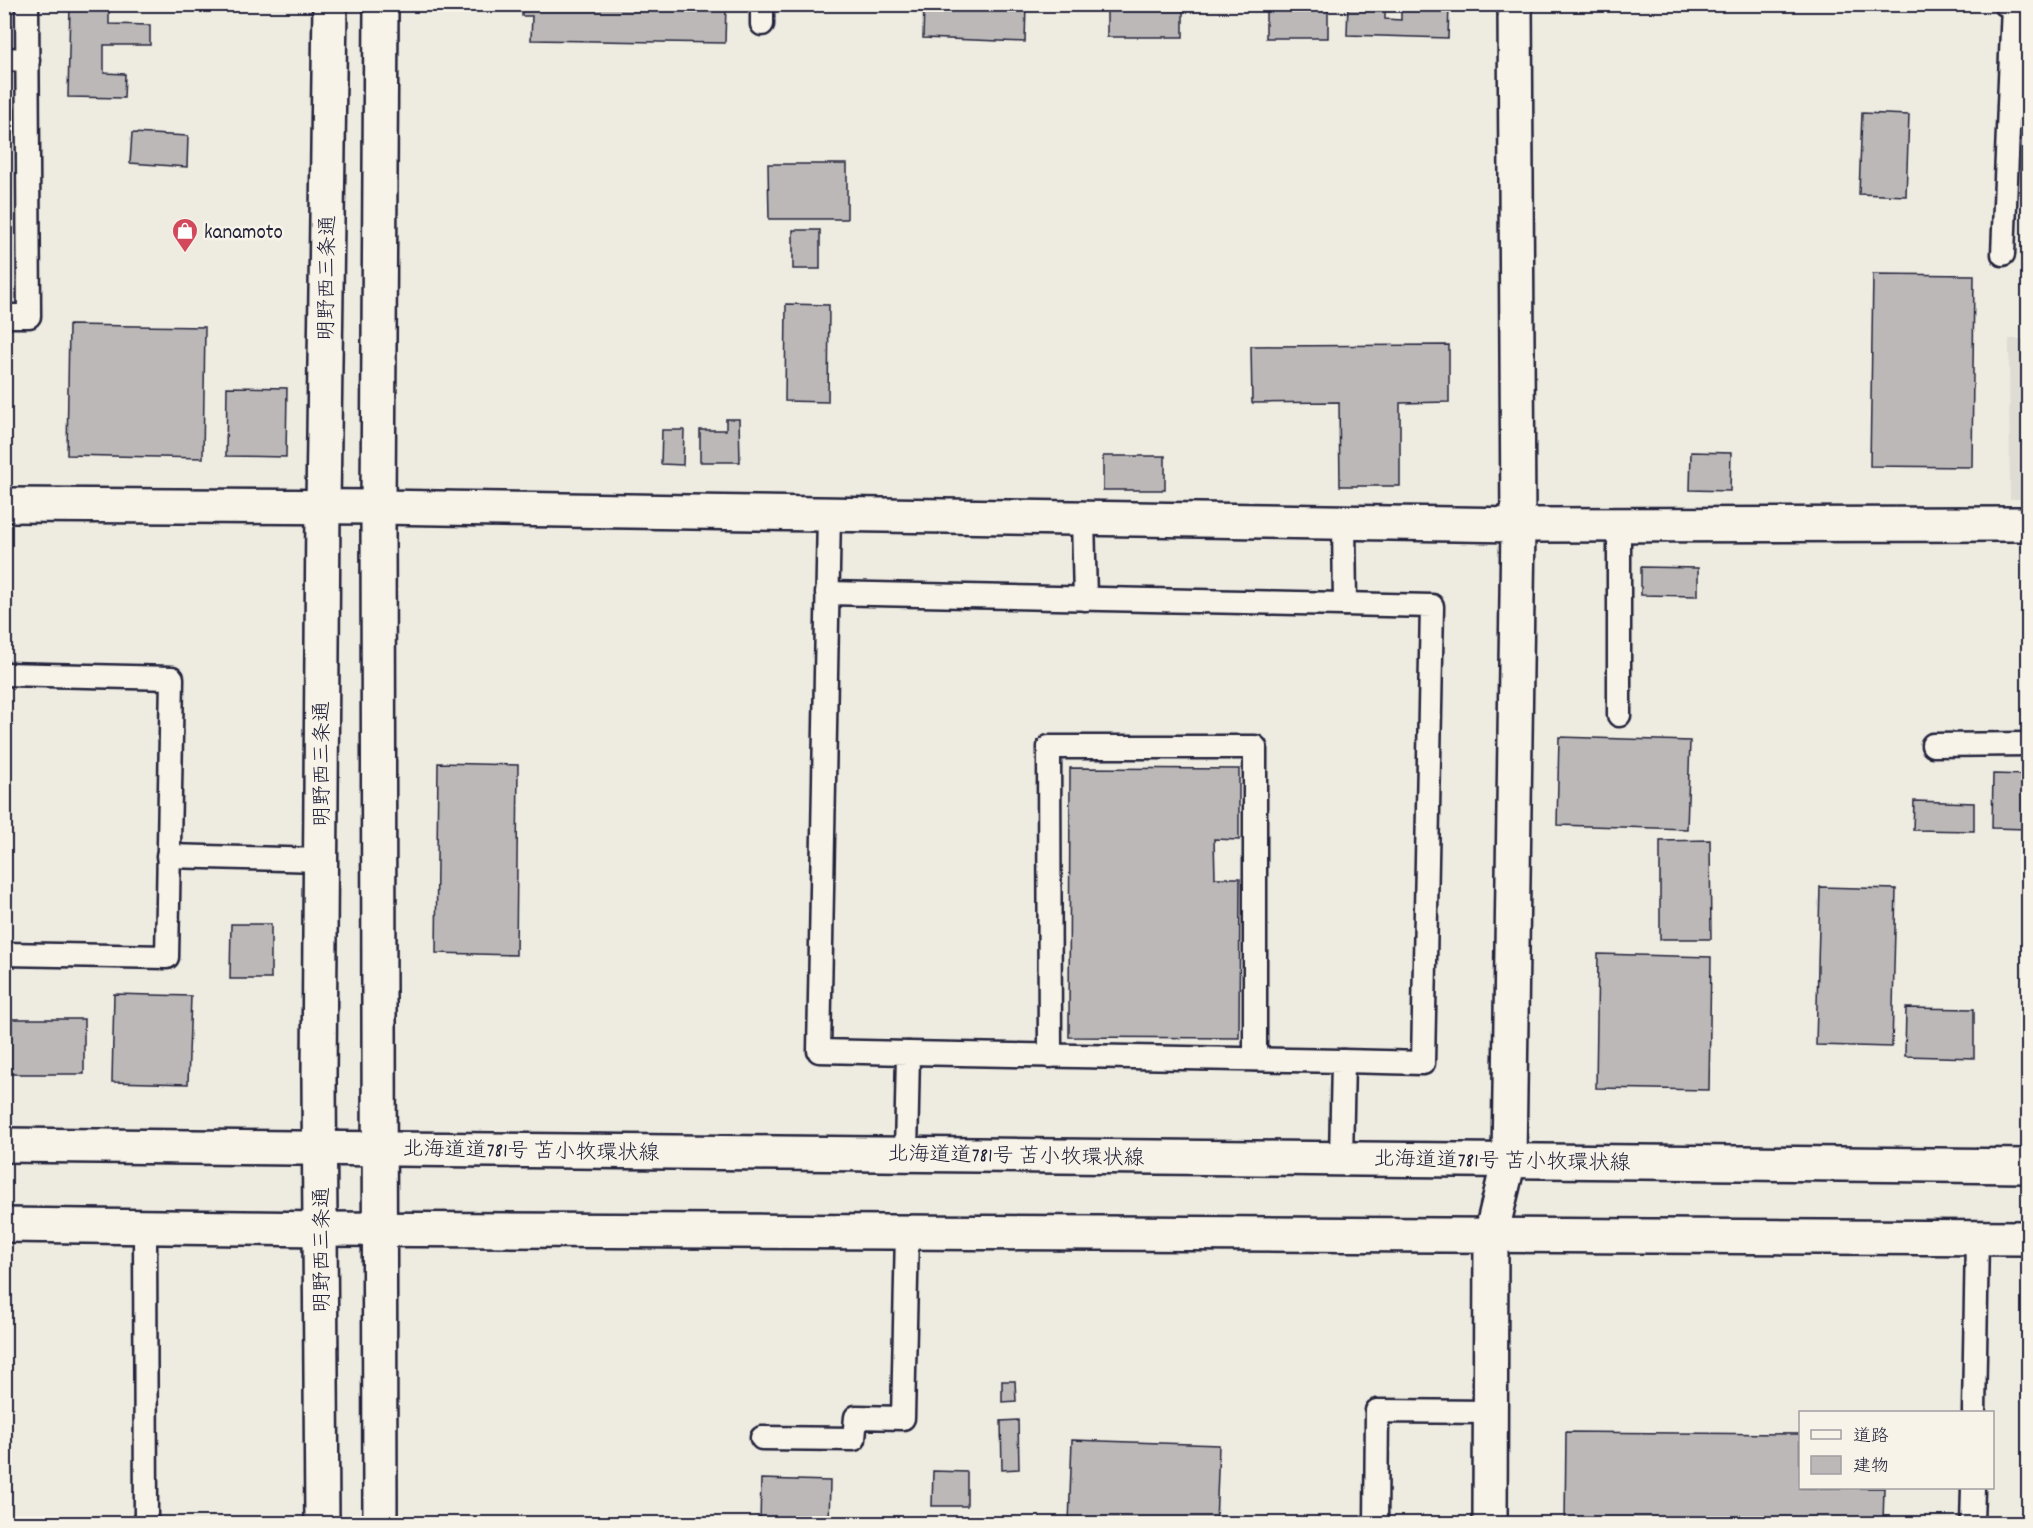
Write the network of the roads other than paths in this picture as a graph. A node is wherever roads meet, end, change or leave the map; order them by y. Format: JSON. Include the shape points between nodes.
{"nodes":[{"id":1,"x":27,"y":4,"type":"edge"},
{"id":2,"x":330,"y":4,"type":"edge"},
{"id":3,"x":381,"y":4,"type":"edge"},
{"id":4,"x":1515,"y":4,"type":"edge"},
{"id":5,"x":2005,"y":4,"type":"edge"},
{"id":6,"x":4,"y":59,"type":"edge"},
{"id":7,"x":28,"y":60,"type":"junction"},
{"id":8,"x":2003,"y":254,"type":"dead end"},
{"id":9,"x":4,"y":316,"type":"edge"},
{"id":10,"x":4,"y":505,"type":"edge"},
{"id":11,"x":323,"y":506,"type":"junction"},
{"id":12,"x":378,"y":507,"type":"junction"},
{"id":13,"x":829,"y":513,"type":"junction"},
{"id":14,"x":1083,"y":518,"type":"junction"},
{"id":15,"x":1344,"y":522,"type":"junction"},
{"id":16,"x":2028,"y":524,"type":"edge"},
{"id":17,"x":1518,"y":525,"type":"junction"},
{"id":18,"x":1619,"y":525,"type":"junction"},
{"id":19,"x":827,"y":593,"type":"junction"},
{"id":20,"x":1085,"y":599,"type":"junction"},
{"id":21,"x":1345,"y":604,"type":"junction"},
{"id":22,"x":4,"y":674,"type":"edge"},
{"id":23,"x":1618,"y":715,"type":"dead end"},
{"id":24,"x":2028,"y":744,"type":"edge"},
{"id":25,"x":1933,"y":746,"type":"dead end"},
{"id":26,"x":168,"y":856,"type":"junction"},
{"id":27,"x":321,"y":860,"type":"junction"},
{"id":28,"x":4,"y":954,"type":"edge"},
{"id":29,"x":908,"y":1053,"type":"junction"},
{"id":30,"x":1050,"y":1056,"type":"junction"},
{"id":31,"x":1255,"y":1059,"type":"junction"},
{"id":32,"x":1343,"y":1061,"type":"junction"},
{"id":33,"x":4,"y":1145,"type":"edge"},
{"id":34,"x":320,"y":1148,"type":"junction"},
{"id":35,"x":380,"y":1149,"type":"junction"},
{"id":36,"x":906,"y":1154,"type":"junction"},
{"id":37,"x":1341,"y":1159,"type":"junction"},
{"id":38,"x":1509,"y":1160,"type":"junction"},
{"id":39,"x":2028,"y":1166,"type":"edge"},
{"id":40,"x":4,"y":1225,"type":"edge"},
{"id":41,"x":145,"y":1227,"type":"junction"},
{"id":42,"x":379,"y":1229,"type":"junction"},
{"id":43,"x":322,"y":1230,"type":"junction"},
{"id":44,"x":907,"y":1232,"type":"junction"},
{"id":45,"x":1491,"y":1235,"type":"junction"},
{"id":46,"x":1977,"y":1237,"type":"junction"},
{"id":47,"x":2028,"y":1238,"type":"edge"},
{"id":48,"x":1974,"y":1411,"type":"edge"},
{"id":49,"x":1491,"y":1412,"type":"junction"},
{"id":50,"x":762,"y":1438,"type":"dead end"},
{"id":51,"x":1973,"y":1489,"type":"edge"},
{"id":52,"x":146,"y":1524,"type":"edge"},
{"id":53,"x":322,"y":1524,"type":"edge"},
{"id":54,"x":380,"y":1524,"type":"edge"},
{"id":55,"x":1376,"y":1524,"type":"edge"},
{"id":56,"x":1490,"y":1524,"type":"edge"},
{"id":57,"x":1972,"y":1524,"type":"edge"}],
"edges":[{"from":1,"to":7,"type":"lane"},
{"from":2,"to":11,"type":"street","name":"明野西三条通"},
{"from":3,"to":12,"type":"street"},
{"from":4,"to":17,"type":"street"},
{"from":5,"to":8,"type":"lane","via":[[2013,5]]},
{"from":6,"to":7,"type":"lane"},
{"from":7,"to":9,"type":"lane","via":[[29,316]]},
{"from":10,"to":11,"type":"street"},
{"from":11,"to":12,"type":"street"},
{"from":11,"to":27,"type":"street","name":"明野西三条通"},
{"from":12,"to":13,"type":"street"},
{"from":12,"to":35,"type":"street"},
{"from":13,"to":14,"type":"street"},
{"from":13,"to":19,"type":"lane"},
{"from":14,"to":15,"type":"street"},
{"from":14,"to":20,"type":"lane"},
{"from":15,"to":17,"type":"street"},
{"from":15,"to":21,"type":"lane"},
{"from":16,"to":18,"type":"street"},
{"from":17,"to":18,"type":"street"},
{"from":17,"to":38,"type":"street"},
{"from":18,"to":23,"type":"lane"},
{"from":19,"to":20,"type":"lane"},
{"from":19,"to":29,"type":"lane","via":[[819,1051]]},
{"from":20,"to":21,"type":"lane"},
{"from":21,"to":32,"type":"lane","via":[[1432,606],[1423,1063]]},
{"from":22,"to":26,"type":"lane","via":[[172,678]]},
{"from":24,"to":25,"type":"lane"},
{"from":26,"to":27,"type":"lane"},
{"from":26,"to":28,"type":"lane","via":[[167,957]]},
{"from":27,"to":34,"type":"street","name":"明野西三条通"},
{"from":29,"to":30,"type":"lane"},
{"from":29,"to":36,"type":"lane"},
{"from":30,"to":31,"type":"lane"},
{"from":30,"to":31,"type":"lane","via":[[1049,747],[1255,747]]},
{"from":31,"to":32,"type":"lane"},
{"from":32,"to":37,"type":"lane"},
{"from":33,"to":34,"type":"street","name":"北海道道781号 苫小牧環状線"},
{"from":34,"to":35,"type":"street","name":"北海道道781号 苫小牧環状線"},
{"from":34,"to":43,"type":"street","name":"明野西三条通"},
{"from":35,"to":36,"type":"street","name":"北海道道781号 苫小牧環状線"},
{"from":35,"to":42,"type":"street"},
{"from":36,"to":37,"type":"street","name":"北海道道781号 苫小牧環状線"},
{"from":37,"to":38,"type":"street","name":"北海道道781号 苫小牧環状線"},
{"from":38,"to":39,"type":"street","name":"北海道道781号 苫小牧環状線"},
{"from":38,"to":45,"type":"street"},
{"from":40,"to":41,"type":"street"},
{"from":41,"to":43,"type":"street"},
{"from":41,"to":52,"type":"lane"},
{"from":42,"to":43,"type":"street"},
{"from":42,"to":44,"type":"street"},
{"from":42,"to":54,"type":"street"},
{"from":43,"to":53,"type":"street","name":"明野西三条通"},
{"from":44,"to":45,"type":"street"},
{"from":44,"to":50,"type":"lane","via":[[903,1418],[856,1417],[854,1439]]},
{"from":45,"to":46,"type":"street"},
{"from":45,"to":49,"type":"street"},
{"from":46,"to":47,"type":"street"},
{"from":46,"to":48,"type":"lane"},
{"from":49,"to":55,"type":"lane","via":[[1377,1411]]},
{"from":49,"to":56,"type":"street"},
{"from":51,"to":57,"type":"lane"}]}
